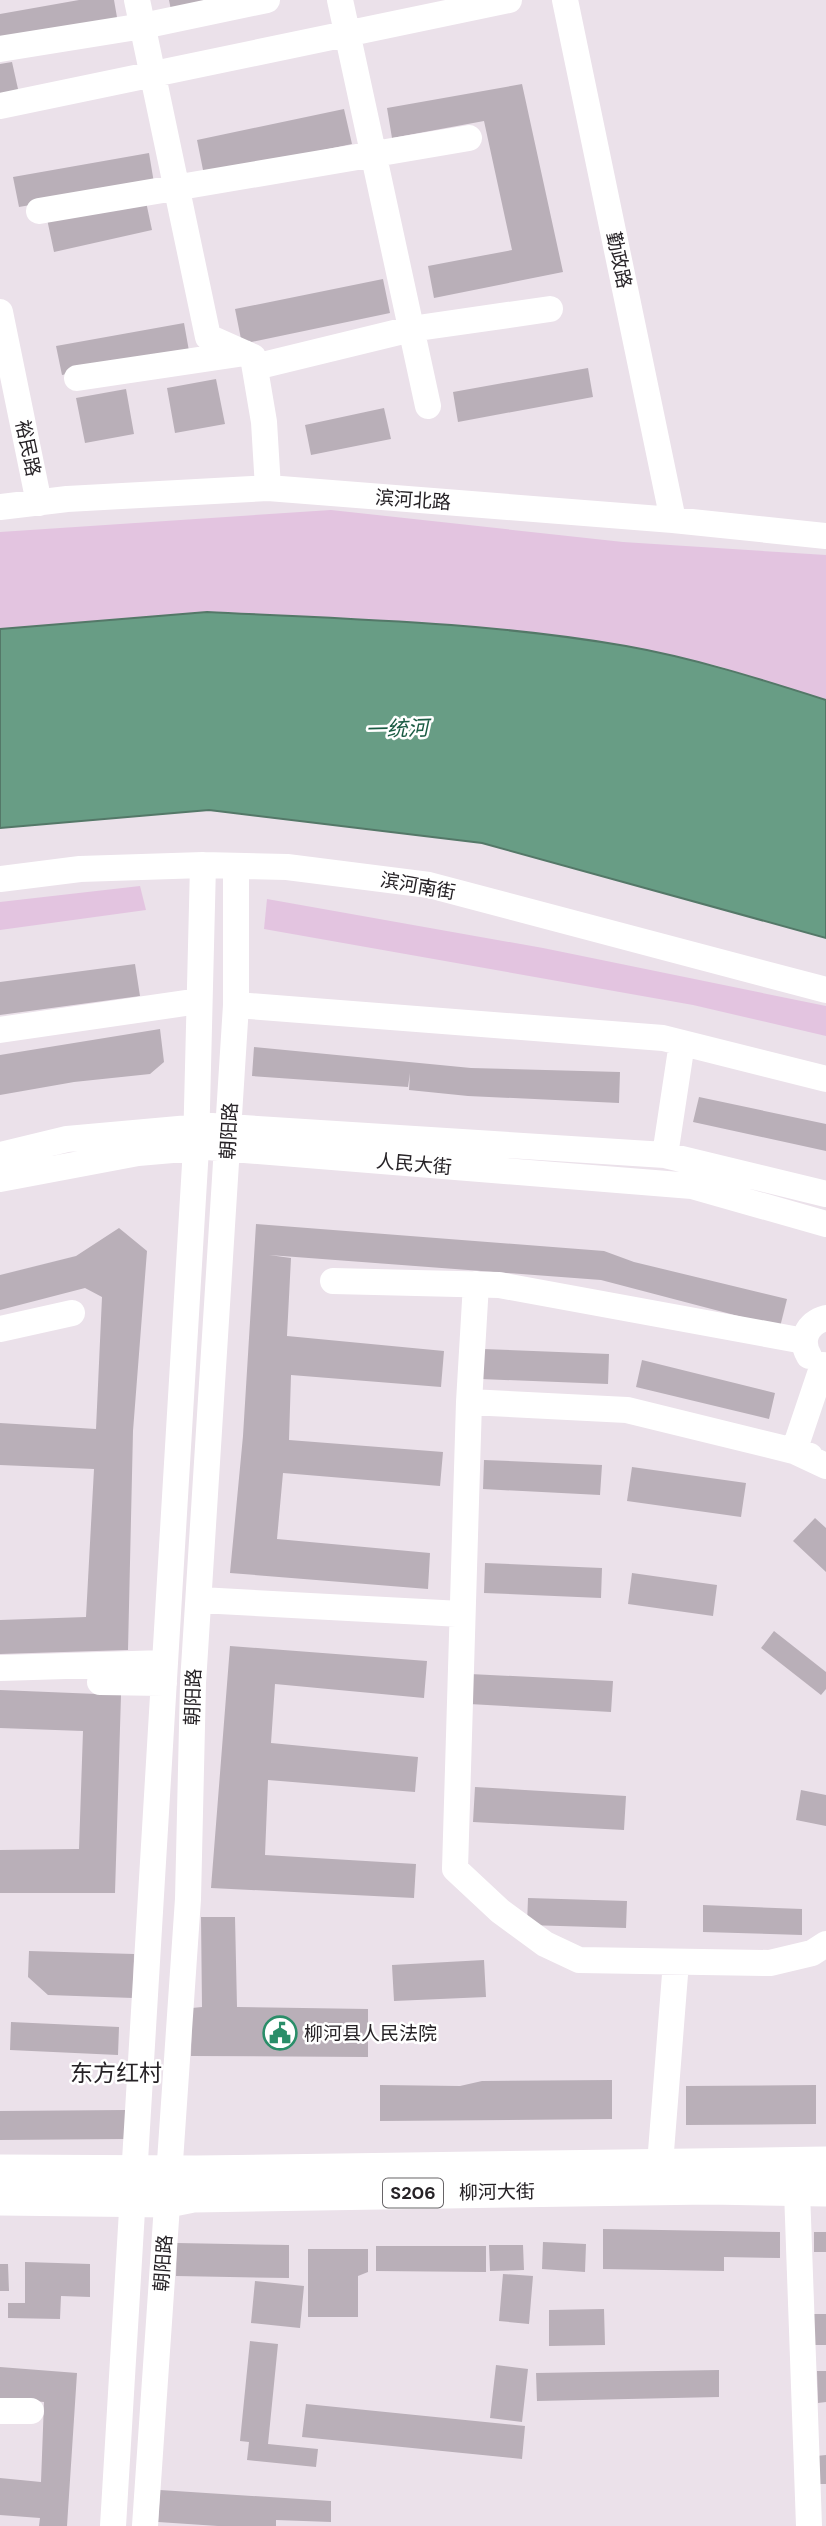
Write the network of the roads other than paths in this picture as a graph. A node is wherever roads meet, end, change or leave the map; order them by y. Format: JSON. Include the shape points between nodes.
{"nodes":[{"id":1,"x":267,"y":0,"type":"edge"},
{"id":2,"x":340,"y":0,"type":"edge"},
{"id":3,"x":509,"y":0,"type":"edge"},
{"id":4,"x":565,"y":0,"type":"edge"},
{"id":5,"x":140,"y":13,"type":"edge"},
{"id":6,"x":346,"y":34,"type":"junction"},
{"id":7,"x":0,"y":49,"type":"edge"},
{"id":8,"x":152,"y":75,"type":"junction"},
{"id":9,"x":0,"y":106,"type":"edge"},
{"id":10,"x":469,"y":138,"type":"dead end"},
{"id":11,"x":372,"y":155,"type":"junction"},
{"id":12,"x":176,"y":188,"type":"junction"},
{"id":13,"x":39,"y":211,"type":"dead end"},
{"id":14,"x":550,"y":309,"type":"dead end"},
{"id":15,"x":0,"y":312,"type":"edge"},
{"id":16,"x":411,"y":329,"type":"junction"},
{"id":17,"x":250,"y":360,"type":"junction"},
{"id":18,"x":77,"y":378,"type":"dead end"},
{"id":19,"x":428,"y":406,"type":"dead end"},
{"id":20,"x":268,"y":488,"type":"junction"},
{"id":21,"x":39,"y":502,"type":"junction"},
{"id":22,"x":0,"y":507,"type":"edge"},
{"id":23,"x":673,"y":520,"type":"junction"},
{"id":24,"x":826,"y":536,"type":"edge"},
{"id":25,"x":203,"y":865,"type":"junction"},
{"id":26,"x":236,"y":867,"type":"junction"},
{"id":27,"x":0,"y":879,"type":"edge"},
{"id":28,"x":826,"y":990,"type":"edge"},
{"id":29,"x":199,"y":1000,"type":"junction"},
{"id":30,"x":236,"y":1005,"type":"junction"},
{"id":31,"x":0,"y":1030,"type":"edge"},
{"id":32,"x":682,"y":1043,"type":"junction"},
{"id":33,"x":826,"y":1079,"type":"edge"},
{"id":34,"x":197,"y":1138,"type":"junction"},
{"id":35,"x":228,"y":1138,"type":"junction"},
{"id":36,"x":0,"y":1155,"type":"edge"},
{"id":37,"x":665,"y":1155,"type":"junction"},
{"id":38,"x":0,"y":1179,"type":"edge"},
{"id":39,"x":826,"y":1194,"type":"edge"},
{"id":40,"x":826,"y":1224,"type":"edge"},
{"id":41,"x":333,"y":1281,"type":"dead end"},
{"id":42,"x":476,"y":1284,"type":"junction"},
{"id":43,"x":72,"y":1312,"type":"dead end"},
{"id":44,"x":826,"y":1318,"type":"edge"},
{"id":45,"x":0,"y":1329,"type":"edge"},
{"id":46,"x":804,"y":1341,"type":"junction"},
{"id":47,"x":825,"y":1365,"type":"edge"},
{"id":48,"x":469,"y":1402,"type":"junction"},
{"id":49,"x":794,"y":1451,"type":"junction"},
{"id":50,"x":826,"y":1460,"type":"edge"},
{"id":51,"x":826,"y":1466,"type":"edge"},
{"id":52,"x":200,"y":1600,"type":"junction"},
{"id":53,"x":461,"y":1614,"type":"junction"},
{"id":54,"x":0,"y":1668,"type":"edge"},
{"id":55,"x":164,"y":1673,"type":"junction"},
{"id":56,"x":0,"y":1682,"type":"edge"},
{"id":57,"x":826,"y":1944,"type":"edge"},
{"id":58,"x":676,"y":1962,"type":"junction"},
{"id":59,"x":826,"y":2163,"type":"edge"},
{"id":60,"x":660,"y":2164,"type":"junction"},
{"id":61,"x":0,"y":2171,"type":"edge"},
{"id":62,"x":134,"y":2186,"type":"junction"},
{"id":63,"x":169,"y":2186,"type":"junction"},
{"id":64,"x":812,"y":2191,"type":"edge"},
{"id":65,"x":0,"y":2199,"type":"edge"},
{"id":66,"x":0,"y":2411,"type":"edge"},
{"id":67,"x":31,"y":2411,"type":"dead end"},
{"id":68,"x":113,"y":2526,"type":"edge"},
{"id":69,"x":145,"y":2526,"type":"edge"},
{"id":70,"x":808,"y":2526,"type":"edge"}],
"edges":[{"from":1,"to":5,"type":"street"},
{"from":2,"to":6,"type":"street"},
{"from":3,"to":6,"type":"street"},
{"from":4,"to":23,"type":"street","name":"勤政路"},
{"from":5,"to":7,"type":"street"},
{"from":5,"to":8,"type":"street"},
{"from":6,"to":8,"type":"street"},
{"from":6,"to":11,"type":"street"},
{"from":8,"to":9,"type":"street"},
{"from":8,"to":12,"type":"street"},
{"from":10,"to":11,"type":"street"},
{"from":11,"to":12,"type":"street"},
{"from":11,"to":16,"type":"street"},
{"from":12,"to":13,"type":"street"},
{"from":12,"to":17,"type":"street","via":[[208,337]]},
{"from":14,"to":16,"type":"street"},
{"from":15,"to":21,"type":"street","name":"裕民路"},
{"from":16,"to":17,"type":"street"},
{"from":16,"to":19,"type":"street"},
{"from":17,"to":18,"type":"street"},
{"from":17,"to":20,"type":"street","via":[[264,422]]},
{"from":20,"to":21,"type":"street","name":"滨河北路"},
{"from":20,"to":23,"type":"street","name":"滨河北路"},
{"from":21,"to":22,"type":"street","name":"滨河北路"},
{"from":23,"to":24,"type":"street","name":"滨河北路"},
{"from":25,"to":26,"type":"street","name":"滨河南街"},
{"from":25,"to":27,"type":"street","name":"滨河南街","via":[[80,869]]},
{"from":25,"to":29,"type":"street"},
{"from":26,"to":28,"type":"street","name":"滨河南街","via":[[287,867],[429,885]]},
{"from":26,"to":30,"type":"street","name":"朝阳路"},
{"from":29,"to":31,"type":"street"},
{"from":29,"to":34,"type":"street"},
{"from":30,"to":32,"type":"street"},
{"from":30,"to":35,"type":"street","name":"朝阳路"},
{"from":32,"to":33,"type":"street"},
{"from":32,"to":37,"type":"street"},
{"from":34,"to":35,"type":"street","name":"人民大街"},
{"from":34,"to":36,"type":"street","name":"人民大街","via":[[67,1139]]},
{"from":34,"to":38,"type":"street","name":"人民大街"},
{"from":34,"to":55,"type":"street"},
{"from":35,"to":37,"type":"street","name":"人民大街"},
{"from":35,"to":40,"type":"street","name":"人民大街","via":[[692,1186]]},
{"from":35,"to":52,"type":"street","name":"朝阳路"},
{"from":37,"to":39,"type":"street","name":"人民大街"},
{"from":41,"to":42,"type":"street"},
{"from":42,"to":46,"type":"street"},
{"from":42,"to":48,"type":"street"},
{"from":43,"to":45,"type":"street"},
{"from":44,"to":46,"type":"street","via":[[813,1323]]},
{"from":46,"to":47,"type":"street","via":[[806,1352]]},
{"from":47,"to":49,"type":"street"},
{"from":48,"to":49,"type":"street","via":[[627,1410]]},
{"from":48,"to":53,"type":"street"},
{"from":49,"to":50,"type":"street"},
{"from":49,"to":51,"type":"street"},
{"from":52,"to":53,"type":"street"},
{"from":52,"to":63,"type":"street","name":"朝阳路","via":[[193,1683],[188,1899]]},
{"from":53,"to":58,"type":"street","via":[[455,1869],[500,1911],[545,1944],[579,1960]]},
{"from":54,"to":55,"type":"street"},
{"from":55,"to":56,"type":"street"},
{"from":55,"to":62,"type":"street"},
{"from":57,"to":58,"type":"street","via":[[812,1953],[770,1964]]},
{"from":58,"to":60,"type":"street"},
{"from":59,"to":60,"type":"main road","name":"柳河大街","number":"S206"},
{"from":60,"to":63,"type":"main road","name":"柳河大街","number":"S206","via":[[196,2172]]},
{"from":61,"to":62,"type":"main road","name":"柳河大街","number":"S206"},
{"from":62,"to":63,"type":"main road","name":"柳河大街","number":"S206"},
{"from":62,"to":65,"type":"main road","name":"柳河大街","number":"S206"},
{"from":62,"to":68,"type":"street"},
{"from":63,"to":64,"type":"main road","name":"柳河大街","number":"S206","via":[[193,2196],[709,2188]]},
{"from":63,"to":69,"type":"street","name":"朝阳路"},
{"from":64,"to":70,"type":"street"},
{"from":66,"to":67,"type":"street"}]}
